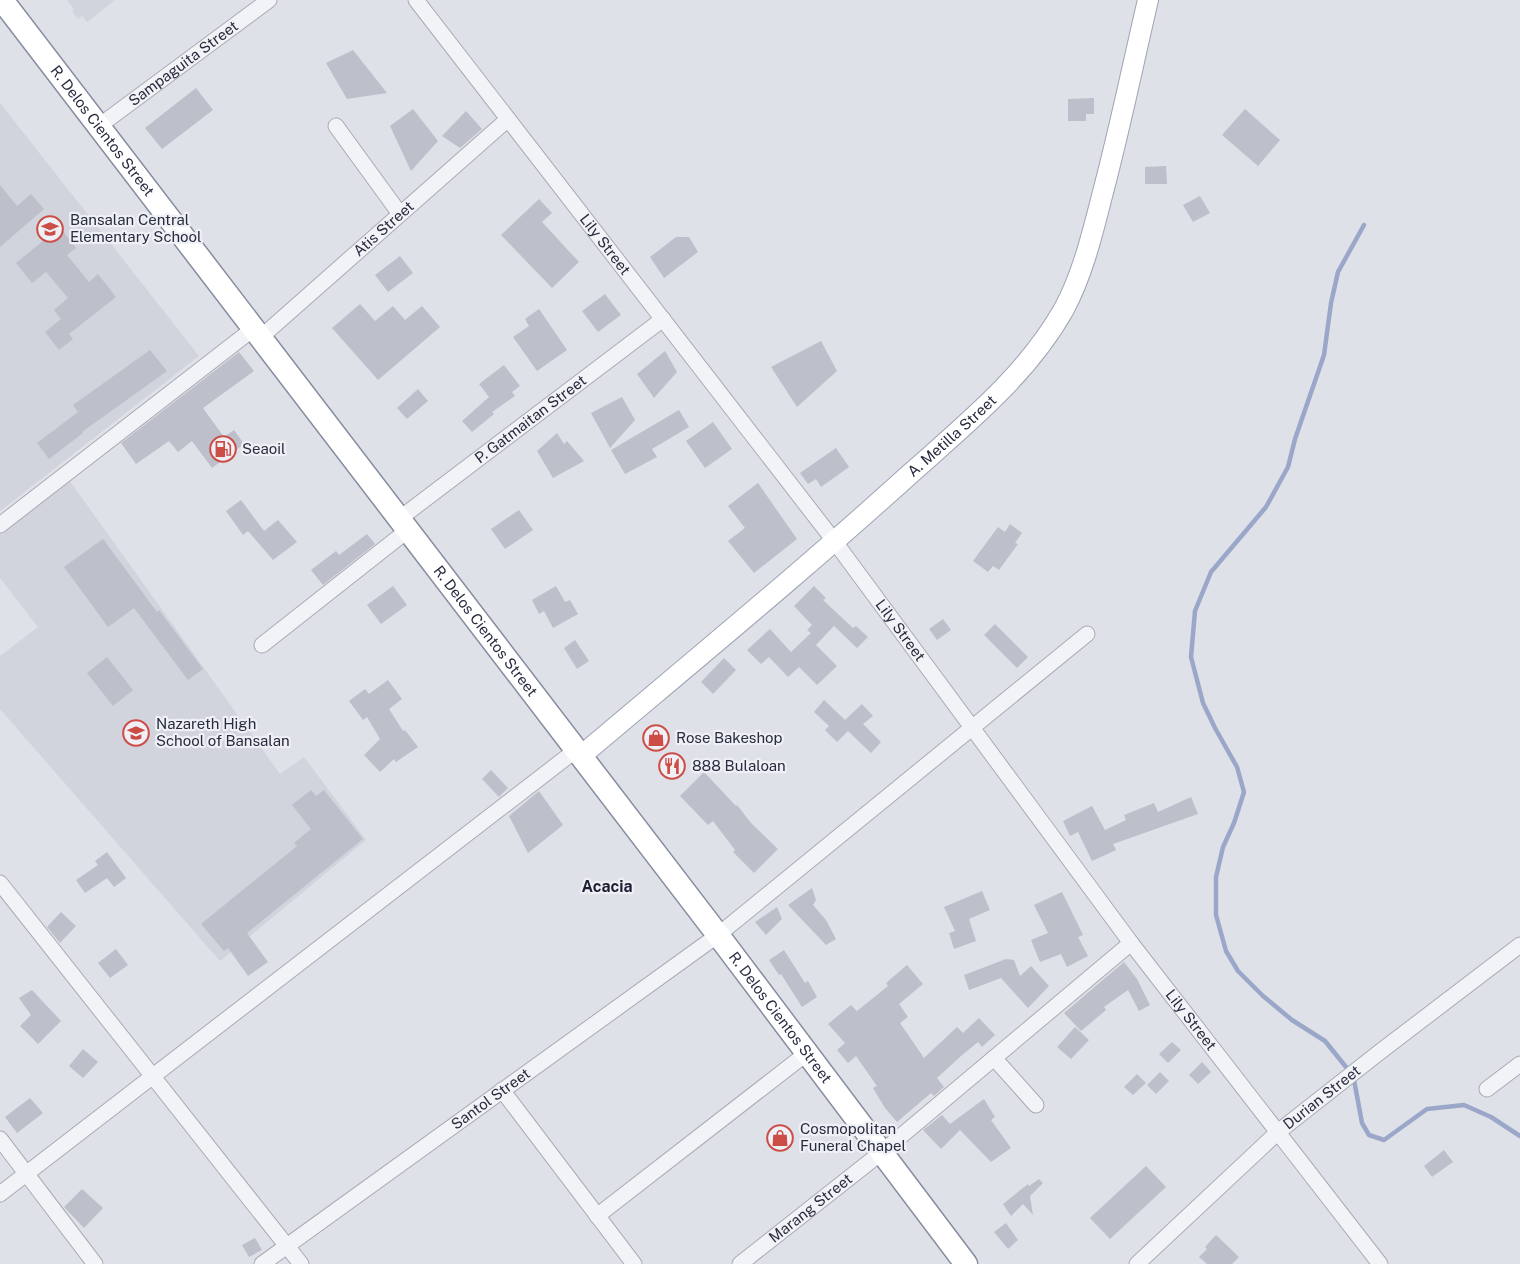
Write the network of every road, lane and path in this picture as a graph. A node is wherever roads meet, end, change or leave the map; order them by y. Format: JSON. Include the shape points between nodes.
{"nodes":[{"id":1,"x":2,"y":0,"type":"edge"},
{"id":2,"x":269,"y":0,"type":"edge"},
{"id":3,"x":416,"y":0,"type":"edge"},
{"id":4,"x":1148,"y":0,"type":"edge"},
{"id":5,"x":508,"y":119,"type":"junction"},
{"id":6,"x":99,"y":126,"type":"junction"},
{"id":7,"x":336,"y":126,"type":"dead end"},
{"id":8,"x":400,"y":214,"type":"junction"},
{"id":9,"x":663,"y":319,"type":"junction"},
{"id":10,"x":257,"y":333,"type":"junction"},
{"id":11,"x":0,"y":525,"type":"edge"},
{"id":12,"x":403,"y":525,"type":"junction"},
{"id":13,"x":835,"y":542,"type":"junction"},
{"id":14,"x":1087,"y":634,"type":"dead end"},
{"id":15,"x":262,"y":645,"type":"dead end"},
{"id":16,"x":972,"y":728,"type":"junction"},
{"id":17,"x":578,"y":753,"type":"junction"},
{"id":18,"x":0,"y":883,"type":"edge"},
{"id":19,"x":718,"y":935,"type":"junction"},
{"id":20,"x":1131,"y":943,"type":"junction"},
{"id":21,"x":1520,"y":945,"type":"edge"},
{"id":22,"x":807,"y":1053,"type":"junction"},
{"id":23,"x":994,"y":1058,"type":"junction"},
{"id":24,"x":1520,"y":1064,"type":"edge"},
{"id":25,"x":153,"y":1077,"type":"junction"},
{"id":26,"x":1487,"y":1089,"type":"dead end"},
{"id":27,"x":502,"y":1090,"type":"junction"},
{"id":28,"x":1036,"y":1105,"type":"dead end"},
{"id":29,"x":1278,"y":1132,"type":"junction"},
{"id":30,"x":0,"y":1139,"type":"edge"},
{"id":31,"x":882,"y":1152,"type":"junction"},
{"id":32,"x":27,"y":1174,"type":"junction"},
{"id":33,"x":0,"y":1194,"type":"edge"},
{"id":34,"x":597,"y":1216,"type":"junction"},
{"id":35,"x":286,"y":1246,"type":"junction"},
{"id":36,"x":95,"y":1264,"type":"edge"},
{"id":37,"x":262,"y":1264,"type":"edge"},
{"id":38,"x":301,"y":1264,"type":"edge"},
{"id":39,"x":634,"y":1264,"type":"edge"},
{"id":40,"x":740,"y":1264,"type":"edge"},
{"id":41,"x":966,"y":1264,"type":"edge"},
{"id":42,"x":1137,"y":1264,"type":"edge"},
{"id":43,"x":1380,"y":1264,"type":"edge"}],
"edges":[{"from":1,"to":6,"type":"highway","name":"R. Delos Cientos Street"},
{"from":2,"to":6,"type":"street","name":"Sampaguita Street"},
{"from":3,"to":5,"type":"street","name":"Lily Street"},
{"from":4,"to":13,"type":"main road","name":"A. Metilla Street","via":[[1090,243],[1065,307],[1013,378]]},
{"from":5,"to":8,"type":"street","name":"Atis Street"},
{"from":5,"to":9,"type":"street","name":"Lily Street"},
{"from":6,"to":10,"type":"highway","name":"R. Delos Cientos Street"},
{"from":7,"to":8,"type":"street"},
{"from":8,"to":10,"type":"street","name":"Atis Street"},
{"from":9,"to":12,"type":"street","name":"P. Gatmaitan Street"},
{"from":9,"to":13,"type":"street","name":"Lily Street"},
{"from":10,"to":11,"type":"street","name":"Atis Street"},
{"from":10,"to":12,"type":"highway","name":"R. Delos Cientos Street"},
{"from":12,"to":15,"type":"street","name":"P. Gatmaitan Street"},
{"from":12,"to":17,"type":"highway","name":"R. Delos Cientos Street"},
{"from":13,"to":16,"type":"street","name":"Lily Street"},
{"from":13,"to":17,"type":"main road","name":"A. Metilla Street"},
{"from":14,"to":16,"type":"street","name":"Santol Street"},
{"from":16,"to":19,"type":"street","name":"Santol Street"},
{"from":16,"to":20,"type":"street","name":"Lily Street"},
{"from":17,"to":19,"type":"highway","name":"R. Delos Cientos Street"},
{"from":17,"to":25,"type":"street"},
{"from":18,"to":25,"type":"street"},
{"from":19,"to":22,"type":"highway","name":"R. Delos Cientos Street"},
{"from":19,"to":27,"type":"street","name":"Santol Street"},
{"from":20,"to":23,"type":"street","name":"Marang Street"},
{"from":20,"to":29,"type":"street","name":"Lily Street"},
{"from":21,"to":29,"type":"street","name":"Durian Street"},
{"from":22,"to":31,"type":"highway","name":"R. Delos Cientos Street"},
{"from":22,"to":34,"type":"street"},
{"from":23,"to":28,"type":"street"},
{"from":23,"to":31,"type":"street","name":"Marang Street"},
{"from":24,"to":26,"type":"street"},
{"from":25,"to":32,"type":"street"},
{"from":25,"to":35,"type":"street"},
{"from":27,"to":34,"type":"street"},
{"from":27,"to":35,"type":"street","name":"Santol Street"},
{"from":29,"to":42,"type":"street","name":"Durian Street"},
{"from":29,"to":43,"type":"street","name":"Lily Street"},
{"from":30,"to":32,"type":"street"},
{"from":31,"to":40,"type":"street","name":"Marang Street"},
{"from":31,"to":41,"type":"highway","name":"R. Delos Cientos Street"},
{"from":32,"to":33,"type":"street"},
{"from":32,"to":36,"type":"street"},
{"from":34,"to":39,"type":"street"},
{"from":35,"to":37,"type":"street","name":"Santol Street"},
{"from":35,"to":38,"type":"street"}]}
